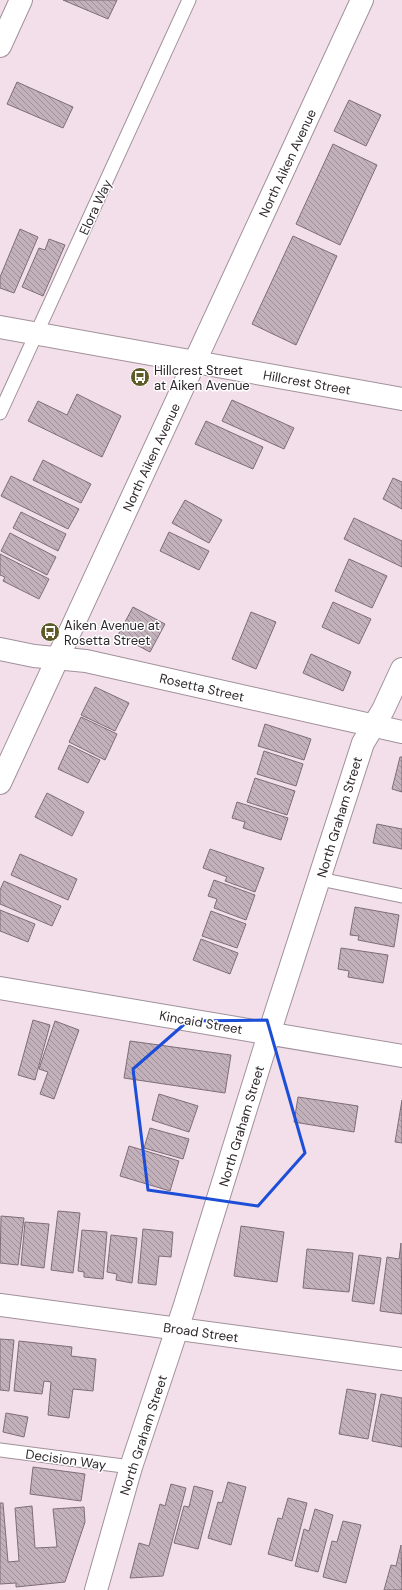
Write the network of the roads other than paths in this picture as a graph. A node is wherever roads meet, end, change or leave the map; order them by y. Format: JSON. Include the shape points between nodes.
{"nodes":[{"id":1,"x":22,"y":0,"type":"edge"},
{"id":2,"x":189,"y":0,"type":"edge"},
{"id":3,"x":362,"y":0,"type":"edge"},
{"id":4,"x":0,"y":46,"type":"edge"},
{"id":5,"x":0,"y":327,"type":"edge"},
{"id":6,"x":36,"y":334,"type":"junction"},
{"id":7,"x":194,"y":362,"type":"junction"},
{"id":8,"x":402,"y":399,"type":"edge"},
{"id":9,"x":0,"y":413,"type":"edge"},
{"id":10,"x":0,"y":649,"type":"edge"},
{"id":11,"x":59,"y":657,"type":"junction"},
{"id":12,"x":402,"y":669,"type":"edge"},
{"id":13,"x":373,"y":725,"type":"junction"},
{"id":14,"x":402,"y":732,"type":"edge"},
{"id":15,"x":0,"y":783,"type":"edge"},
{"id":16,"x":320,"y":879,"type":"junction"},
{"id":17,"x":402,"y":896,"type":"edge"},
{"id":18,"x":0,"y":988,"type":"edge"},
{"id":19,"x":270,"y":1034,"type":"junction"},
{"id":20,"x":402,"y":1056,"type":"edge"},
{"id":21,"x":0,"y":1305,"type":"edge"},
{"id":22,"x":177,"y":1329,"type":"junction"},
{"id":23,"x":402,"y":1359,"type":"edge"},
{"id":24,"x":0,"y":1450,"type":"edge"},
{"id":25,"x":131,"y":1467,"type":"junction"},
{"id":26,"x":96,"y":1590,"type":"edge"}],
"edges":[{"from":1,"to":4,"type":"street"},
{"from":2,"to":6,"type":"lane","name":"Elora Way"},
{"from":3,"to":7,"type":"street","name":"North Aiken Avenue"},
{"from":5,"to":6,"type":"street","name":"Hillcrest Street"},
{"from":6,"to":7,"type":"street","name":"Hillcrest Street"},
{"from":6,"to":9,"type":"lane","name":"Elora Way"},
{"from":7,"to":8,"type":"street","name":"Hillcrest Street"},
{"from":7,"to":11,"type":"street","name":"North Aiken Avenue"},
{"from":10,"to":11,"type":"street","name":"Rosetta Street","via":[[34,656]]},
{"from":11,"to":13,"type":"street","name":"Rosetta Street"},
{"from":11,"to":15,"type":"street","name":"North Aiken Avenue"},
{"from":12,"to":13,"type":"street","name":"North Graham Street"},
{"from":13,"to":14,"type":"street","name":"Rosetta Street"},
{"from":13,"to":16,"type":"street","name":"North Graham Street","via":[[363,743]]},
{"from":16,"to":17,"type":"lane"},
{"from":16,"to":19,"type":"street","name":"North Graham Street"},
{"from":18,"to":19,"type":"street","name":"Kincaid Street"},
{"from":19,"to":20,"type":"street","name":"Kincaid Street"},
{"from":19,"to":22,"type":"street","name":"North Graham Street"},
{"from":21,"to":22,"type":"street","name":"Broad Street"},
{"from":22,"to":23,"type":"street","name":"Broad Street"},
{"from":22,"to":25,"type":"street","name":"North Graham Street"},
{"from":24,"to":25,"type":"lane","name":"Decision Way"},
{"from":25,"to":26,"type":"street","name":"North Graham Street"}]}
